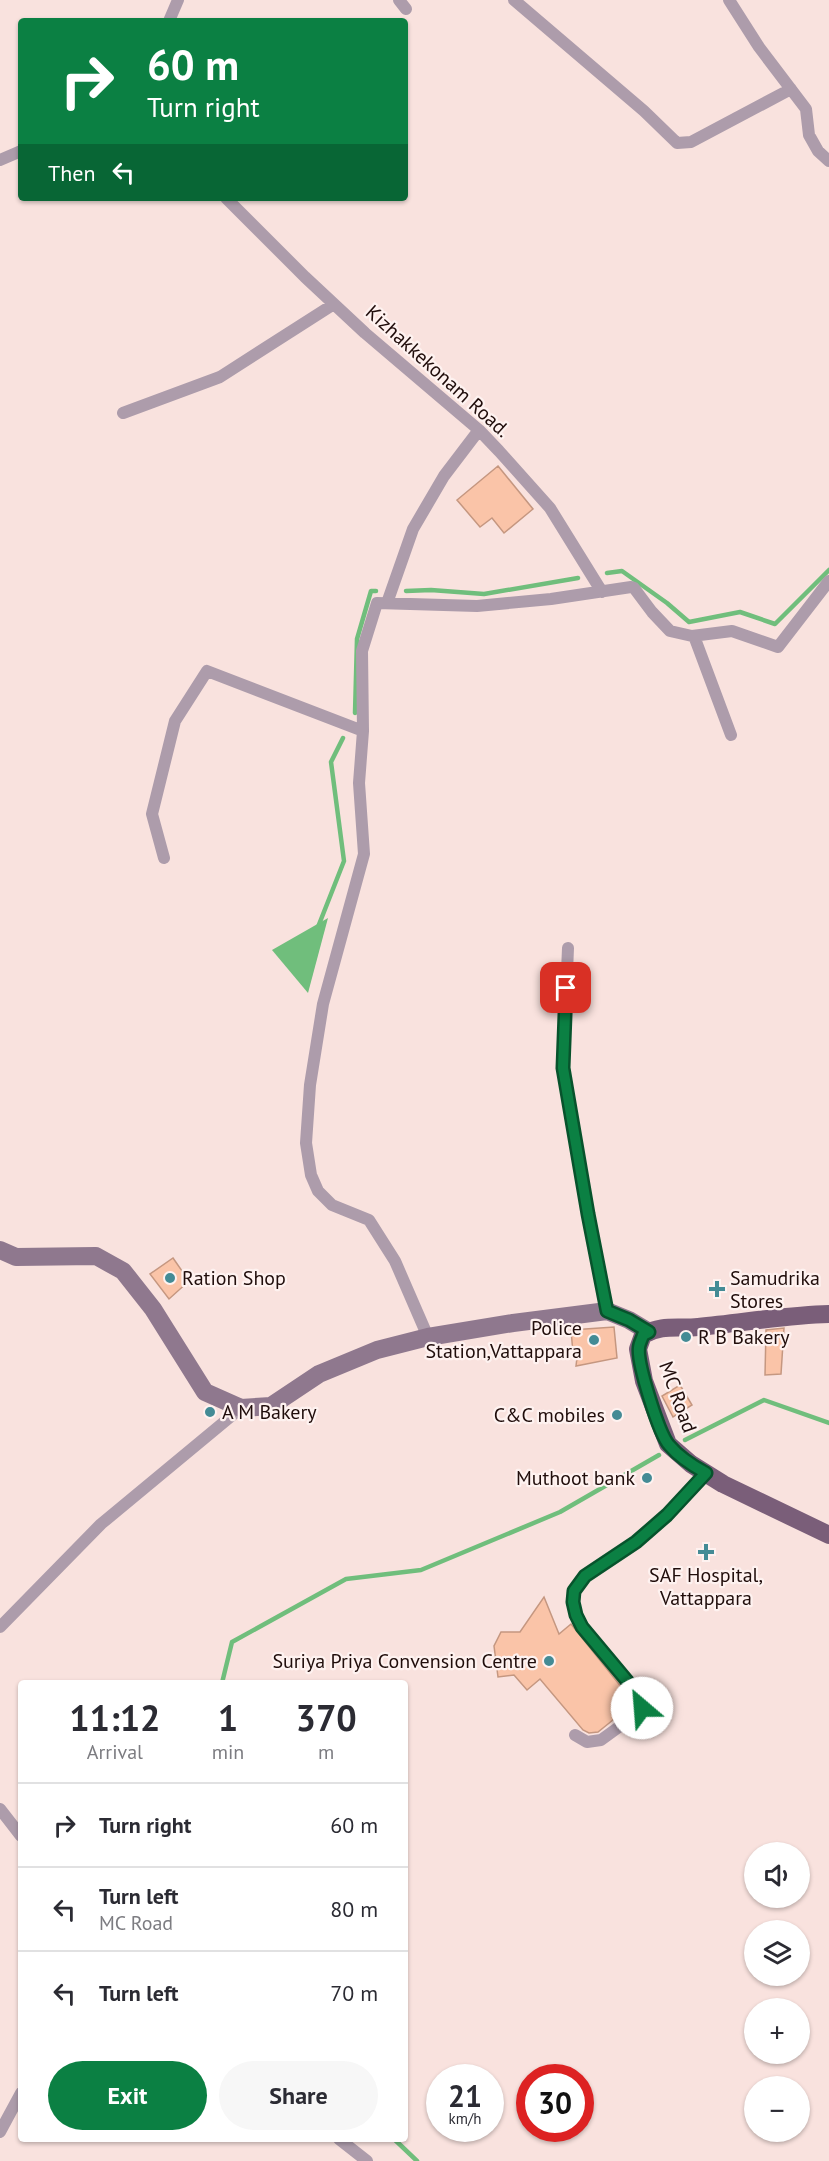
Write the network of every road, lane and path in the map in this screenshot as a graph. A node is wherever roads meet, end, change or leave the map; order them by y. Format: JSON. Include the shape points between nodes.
{"nodes":[{"id":1,"x":178,"y":0,"type":"edge"},
{"id":2,"x":514,"y":0,"type":"edge"},
{"id":3,"x":729,"y":0,"type":"edge"},
{"id":4,"x":170,"y":18,"type":"edge"},
{"id":5,"x":791,"y":89,"type":"junction"},
{"id":6,"x":18,"y":152,"type":"edge"},
{"id":7,"x":0,"y":160,"type":"edge"},
{"id":8,"x":829,"y":161,"type":"edge"},
{"id":9,"x":229,"y":201,"type":"edge"},
{"id":10,"x":334,"y":304,"type":"junction"},
{"id":11,"x":123,"y":413,"type":"dead end"},
{"id":12,"x":479,"y":430,"type":"junction"},
{"id":13,"x":829,"y":581,"type":"edge"},
{"id":14,"x":602,"y":592,"type":"junction"},
{"id":15,"x":387,"y":603,"type":"junction"},
{"id":16,"x":694,"y":636,"type":"junction"},
{"id":17,"x":363,"y":731,"type":"junction"},
{"id":18,"x":731,"y":735,"type":"dead end"},
{"id":19,"x":164,"y":858,"type":"dead end"},
{"id":20,"x":568,"y":948,"type":"dead end"},
{"id":21,"x":0,"y":1250,"type":"edge"},
{"id":22,"x":607,"y":1311,"type":"junction"},
{"id":23,"x":829,"y":1314,"type":"edge"},
{"id":24,"x":649,"y":1332,"type":"junction"},
{"id":25,"x":428,"y":1337,"type":"junction"},
{"id":26,"x":241,"y":1408,"type":"junction"},
{"id":27,"x":706,"y":1473,"type":"junction"},
{"id":28,"x":829,"y":1535,"type":"edge"},
{"id":29,"x":0,"y":1627,"type":"edge"},
{"id":30,"x":575,"y":1735,"type":"dead end"},
{"id":31,"x":0,"y":1809,"type":"edge"},
{"id":32,"x":18,"y":1832,"type":"edge"},
{"id":33,"x":18,"y":2099,"type":"edge"},
{"id":34,"x":0,"y":2132,"type":"edge"},
{"id":35,"x":343,"y":2142,"type":"edge"},
{"id":36,"x":367,"y":2161,"type":"edge"}],
"edges":[{"from":1,"to":4,"type":"street"},
{"from":2,"to":5,"type":"street","via":[[677,143],[691,142]]},
{"from":3,"to":5,"type":"street"},
{"from":5,"to":8,"type":"street","via":[[806,109],[809,135]]},
{"from":6,"to":7,"type":"street"},
{"from":9,"to":10,"type":"street","name":"Kizhakkekonam Road."},
{"from":10,"to":11,"type":"street","via":[[220,377]]},
{"from":10,"to":12,"type":"street","name":"Kizhakkekonam Road."},
{"from":12,"to":14,"type":"street","name":"Kizhakkekonam Road.","via":[[550,508]]},
{"from":12,"to":15,"type":"street","via":[[444,476],[413,529]]},
{"from":13,"to":16,"type":"street","via":[[778,647],[732,631]]},
{"from":14,"to":15,"type":"street","via":[[477,606]]},
{"from":14,"to":16,"type":"street","via":[[634,588],[670,631]]},
{"from":15,"to":17,"type":"street","via":[[377,603],[362,651]]},
{"from":16,"to":18,"type":"street"},
{"from":17,"to":19,"type":"street","via":[[207,671],[175,721],[152,814]]},
{"from":17,"to":25,"type":"street","via":[[359,783],[364,854],[323,1004],[310,1084],[306,1143],[318,1191],[332,1205],[369,1220],[395,1261]]},
{"from":20,"to":22,"type":"street","via":[[563,1068]]},
{"from":21,"to":26,"type":"main road","via":[[16,1257],[96,1256],[123,1271],[153,1309],[205,1392]]},
{"from":22,"to":24,"type":"main road"},
{"from":22,"to":25,"type":"main road"},
{"from":23,"to":24,"type":"main road","via":[[694,1328],[654,1328]]},
{"from":24,"to":27,"type":"main road","name":"MC Road","via":[[643,1335],[638,1349],[641,1369],[668,1444]]},
{"from":25,"to":26,"type":"main road","via":[[377,1350],[319,1374],[271,1406]]},
{"from":26,"to":29,"type":"street","via":[[101,1524]]},
{"from":27,"to":28,"type":"main road","name":"MC Road"},
{"from":27,"to":30,"type":"street","via":[[667,1515],[636,1542],[585,1576],[574,1591],[573,1602],[582,1627],[643,1700],[642,1708],[634,1716],[601,1740],[587,1742]]},
{"from":31,"to":32,"type":"street"},
{"from":33,"to":34,"type":"street"},
{"from":35,"to":36,"type":"street"}]}
